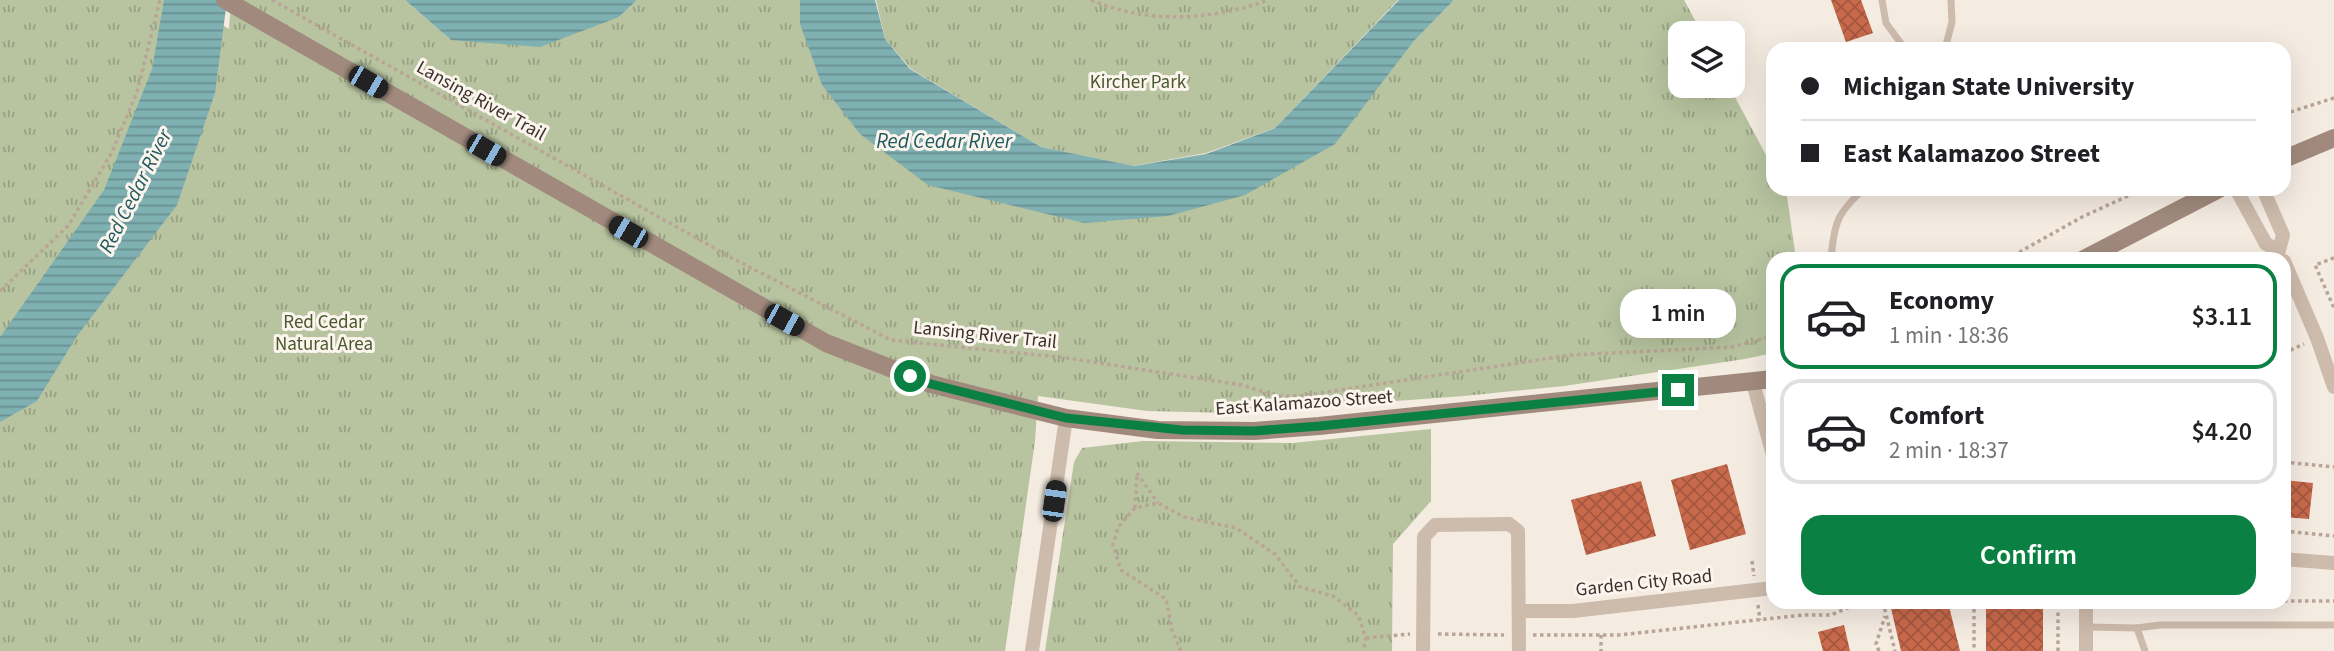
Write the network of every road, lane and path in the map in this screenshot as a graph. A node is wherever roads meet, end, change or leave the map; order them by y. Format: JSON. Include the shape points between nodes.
{"nodes":[{"id":1,"x":160,"y":0,"type":"edge"},
{"id":2,"x":225,"y":0,"type":"edge"},
{"id":3,"x":272,"y":0,"type":"edge"},
{"id":4,"x":1091,"y":0,"type":"edge"},
{"id":5,"x":1268,"y":0,"type":"edge"},
{"id":6,"x":1882,"y":0,"type":"edge"},
{"id":7,"x":1951,"y":0,"type":"edge"},
{"id":8,"x":1900,"y":42,"type":"edge"},
{"id":9,"x":1947,"y":42,"type":"edge"},
{"id":10,"x":2334,"y":98,"type":"edge"},
{"id":11,"x":2291,"y":112,"type":"edge"},
{"id":12,"x":2334,"y":138,"type":"edge"},
{"id":13,"x":2291,"y":156,"type":"edge"},
{"id":14,"x":1856,"y":196,"type":"edge"},
{"id":15,"x":2128,"y":196,"type":"edge"},
{"id":16,"x":2206,"y":196,"type":"edge"},
{"id":17,"x":2240,"y":196,"type":"edge"},
{"id":18,"x":2266,"y":196,"type":"edge"},
{"id":19,"x":1832,"y":252,"type":"edge"},
{"id":20,"x":2020,"y":252,"type":"edge"},
{"id":21,"x":2098,"y":252,"type":"edge"},
{"id":22,"x":2276,"y":252,"type":"edge"},
{"id":23,"x":2282,"y":252,"type":"edge"},
{"id":24,"x":2334,"y":258,"type":"edge"},
{"id":25,"x":2291,"y":278,"type":"edge"},
{"id":26,"x":0,"y":291,"type":"edge"},
{"id":27,"x":2334,"y":308,"type":"edge"},
{"id":28,"x":1766,"y":338,"type":"edge"},
{"id":29,"x":1766,"y":380,"type":"edge"},
{"id":30,"x":1753,"y":383,"type":"junction"},
{"id":31,"x":2334,"y":387,"type":"edge"},
{"id":32,"x":1066,"y":418,"type":"junction"},
{"id":33,"x":1766,"y":430,"type":"edge"},
{"id":34,"x":2291,"y":464,"type":"edge"},
{"id":35,"x":2334,"y":467,"type":"edge"},
{"id":36,"x":1158,"y":503,"type":"junction"},
{"id":37,"x":1135,"y":508,"type":"junction"},
{"id":38,"x":2291,"y":532,"type":"edge"},
{"id":39,"x":2334,"y":536,"type":"edge"},
{"id":40,"x":2291,"y":560,"type":"edge"},
{"id":41,"x":2334,"y":563,"type":"edge"},
{"id":42,"x":1766,"y":589,"type":"edge"},
{"id":43,"x":2291,"y":601,"type":"edge"},
{"id":44,"x":2334,"y":601,"type":"edge"},
{"id":45,"x":1845,"y":609,"type":"edge"},
{"id":46,"x":1885,"y":609,"type":"edge"},
{"id":47,"x":1974,"y":609,"type":"edge"},
{"id":48,"x":2058,"y":609,"type":"edge"},
{"id":49,"x":2086,"y":609,"type":"edge"},
{"id":50,"x":1519,"y":611,"type":"junction"},
{"id":51,"x":1886,"y":614,"type":"junction"},
{"id":52,"x":2334,"y":625,"type":"edge"},
{"id":53,"x":2086,"y":627,"type":"junction"},
{"id":54,"x":2137,"y":628,"type":"junction"},
{"id":55,"x":1423,"y":634,"type":"junction"},
{"id":56,"x":1519,"y":635,"type":"junction"},
{"id":57,"x":1601,"y":635,"type":"junction"},
{"id":58,"x":1366,"y":638,"type":"junction"},
{"id":59,"x":1032,"y":651,"type":"edge"},
{"id":60,"x":1181,"y":651,"type":"edge"},
{"id":61,"x":1363,"y":651,"type":"edge"},
{"id":62,"x":1423,"y":651,"type":"edge"},
{"id":63,"x":1519,"y":651,"type":"edge"},
{"id":64,"x":1601,"y":651,"type":"edge"},
{"id":65,"x":1879,"y":651,"type":"edge"},
{"id":66,"x":1895,"y":651,"type":"edge"},
{"id":67,"x":1974,"y":651,"type":"edge"},
{"id":68,"x":2058,"y":651,"type":"edge"},
{"id":69,"x":2086,"y":651,"type":"edge"},
{"id":70,"x":2145,"y":651,"type":"edge"}],
"edges":[{"from":1,"to":26,"type":"path","via":[[138,92],[111,154],[68,226]]},
{"from":2,"to":32,"type":"street","name":"East Kalamazoo Street","via":[[826,343],[931,384]]},
{"from":3,"to":28,"type":"path","name":"Lansing River Trail","via":[[732,258],[891,340],[1067,358],[1242,385],[1276,396],[1300,396],[1571,355],[1732,347]]},
{"from":4,"to":5,"type":"path","via":[[1120,12],[1190,19]]},
{"from":6,"to":8,"type":"lane","via":[[1886,23]]},
{"from":7,"to":9,"type":"lane"},
{"from":10,"to":11,"type":"path"},
{"from":12,"to":13,"type":"street"},
{"from":14,"to":19,"type":"lane","via":[[1840,211]]},
{"from":15,"to":20,"type":"path"},
{"from":16,"to":21,"type":"street"},
{"from":17,"to":22,"type":"street","via":[[2266,244]]},
{"from":18,"to":23,"type":"street","via":[[2283,234]]},
{"from":24,"to":27,"type":"path","via":[[2315,265]]},
{"from":25,"to":31,"type":"street"},
{"from":29,"to":30,"type":"street","name":"East Kalamazoo Street"},
{"from":30,"to":32,"type":"street","name":"East Kalamazoo Street","via":[[1254,431],[1158,430]]},
{"from":30,"to":33,"type":"street"},
{"from":32,"to":59,"type":"street"},
{"from":34,"to":35,"type":"path"},
{"from":36,"to":37,"type":"path"},
{"from":36,"to":37,"type":"path","via":[[1138,473]]},
{"from":36,"to":58,"type":"path","via":[[1184,517],[1236,528],[1275,554],[1300,587],[1333,596],[1358,615]]},
{"from":37,"to":60,"type":"path","via":[[1118,527],[1113,545],[1121,570],[1166,599]]},
{"from":38,"to":39,"type":"path"},
{"from":40,"to":41,"type":"street"},
{"from":42,"to":50,"type":"street","name":"Garden City Road","via":[[1573,611]]},
{"from":43,"to":44,"type":"path"},
{"from":45,"to":57,"type":"path","via":[[1831,615]]},
{"from":46,"to":51,"type":"path"},
{"from":47,"to":67,"type":"path"},
{"from":48,"to":68,"type":"path"},
{"from":49,"to":53,"type":"street"},
{"from":50,"to":55,"type":"street","via":[[1516,527],[1435,525],[1424,537]]},
{"from":50,"to":56,"type":"street"},
{"from":51,"to":65,"type":"path","via":[[1876,644]]},
{"from":51,"to":66,"type":"path"},
{"from":52,"to":54,"type":"lane"},
{"from":53,"to":54,"type":"lane"},
{"from":53,"to":69,"type":"street"},
{"from":54,"to":70,"type":"lane"},
{"from":55,"to":56,"type":"path"},
{"from":55,"to":58,"type":"path"},
{"from":55,"to":62,"type":"street"},
{"from":56,"to":57,"type":"path"},
{"from":56,"to":63,"type":"street"},
{"from":57,"to":64,"type":"path"},
{"from":58,"to":61,"type":"path"}]}
